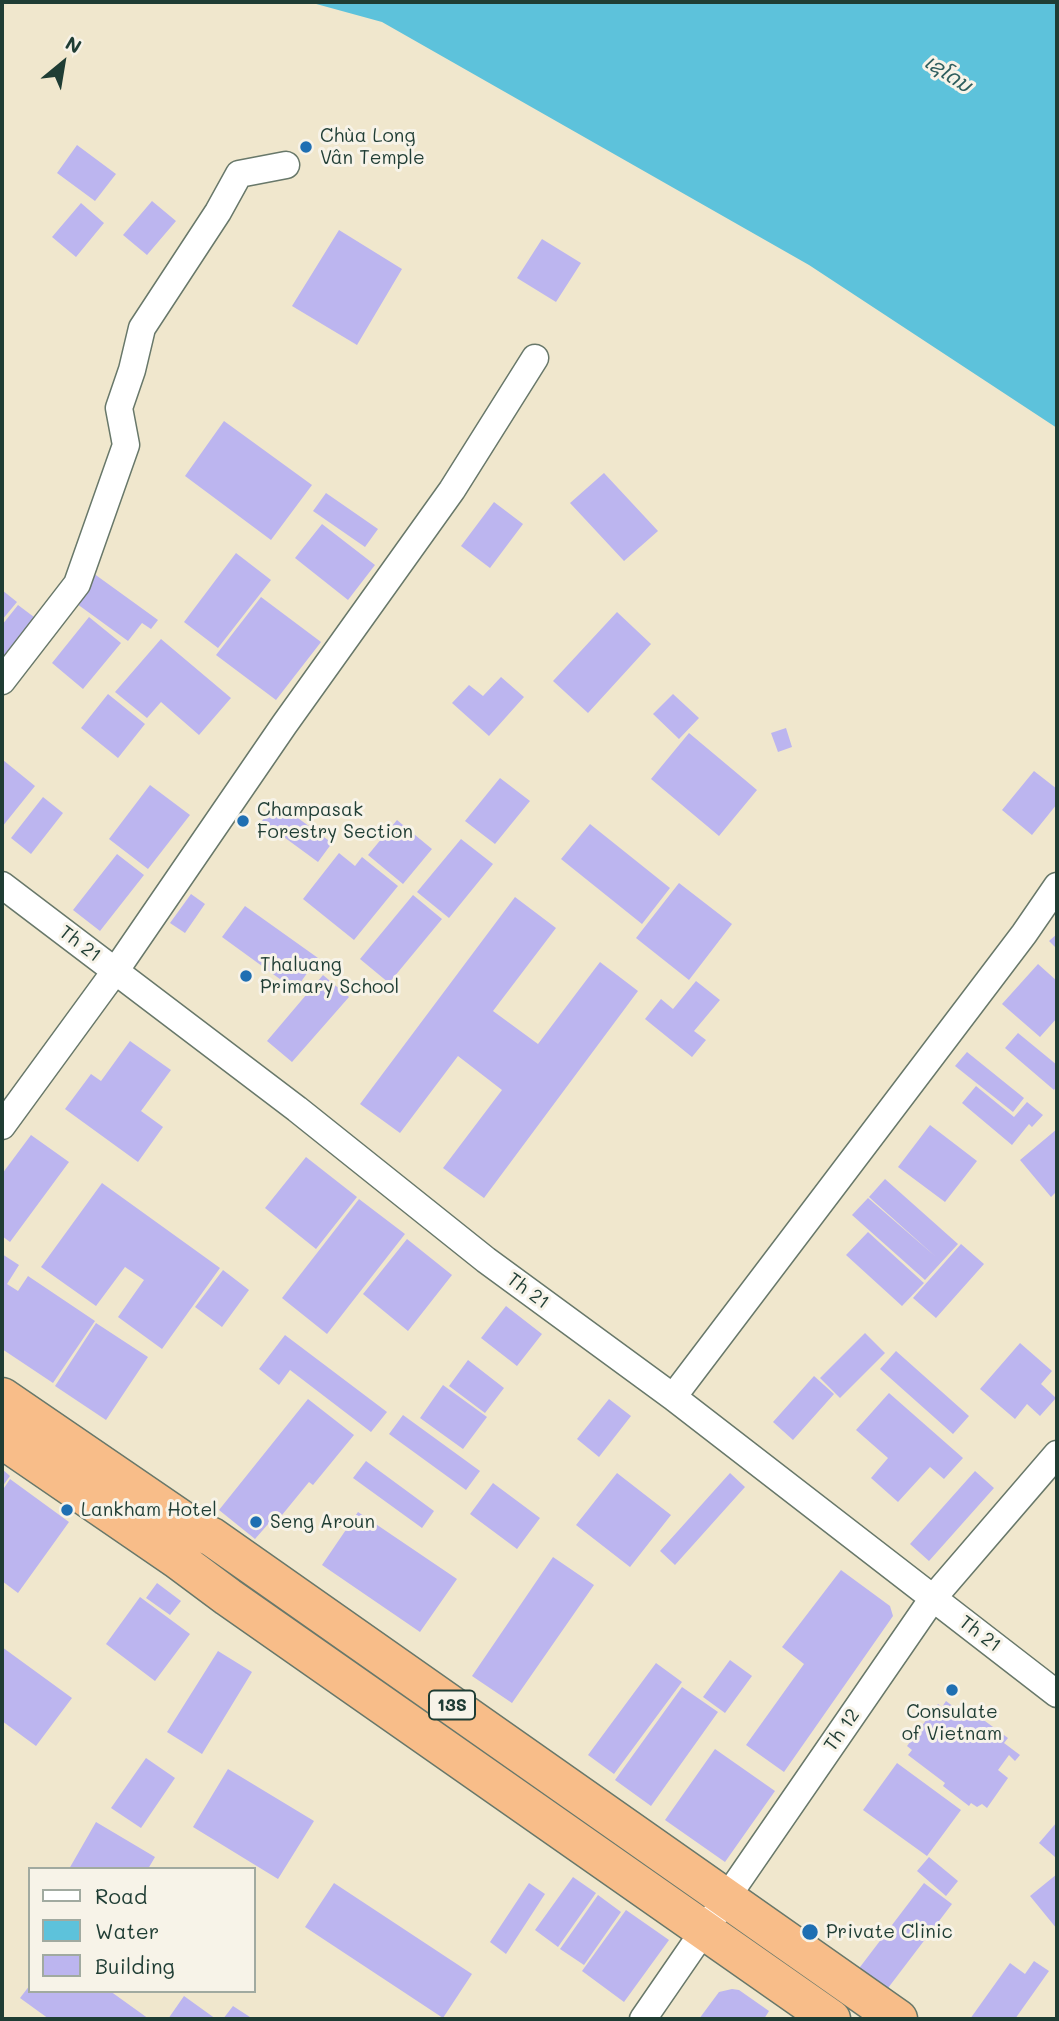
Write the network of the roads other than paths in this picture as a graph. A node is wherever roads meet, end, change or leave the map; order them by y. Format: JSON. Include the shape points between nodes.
{"nodes":[{"id":1,"x":286,"y":165,"type":"dead end"},
{"id":2,"x":535,"y":358,"type":"dead end"},
{"id":3,"x":2,"y":681,"type":"edge"},
{"id":4,"x":2,"y":885,"type":"edge"},
{"id":5,"x":1057,"y":886,"type":"edge"},
{"id":6,"x":116,"y":970,"type":"junction"},
{"id":7,"x":6,"y":1110,"type":"edge"},
{"id":8,"x":2,"y":1397,"type":"edge"},
{"id":9,"x":673,"y":1397,"type":"junction"},
{"id":10,"x":2,"y":1439,"type":"edge"},
{"id":11,"x":1057,"y":1454,"type":"edge"},
{"id":12,"x":933,"y":1598,"type":"junction"},
{"id":13,"x":1057,"y":1694,"type":"edge"},
{"id":14,"x":726,"y":1898,"type":"junction"},
{"id":15,"x":703,"y":1931,"type":"junction"},
{"id":16,"x":643,"y":2019,"type":"edge"},
{"id":17,"x":831,"y":2019,"type":"edge"},
{"id":18,"x":898,"y":2019,"type":"edge"}],
"edges":[{"from":1,"to":3,"type":"street","via":[[239,174],[142,328],[119,408],[126,445],[77,584]]},
{"from":2,"to":6,"type":"street","via":[[452,490]]},
{"from":4,"to":6,"type":"street","name":"Th 21"},
{"from":5,"to":9,"type":"street"},
{"from":6,"to":7,"type":"street"},
{"from":6,"to":9,"type":"street","name":"Th 21","via":[[486,1260]]},
{"from":8,"to":14,"type":"highway","number":"13S","via":[[212,1537]]},
{"from":9,"to":12,"type":"street","name":"Th 21"},
{"from":10,"to":15,"type":"highway","number":"13S"},
{"from":11,"to":12,"type":"street","name":"Th 12"},
{"from":12,"to":13,"type":"street","name":"Th 21"},
{"from":12,"to":14,"type":"street","name":"Th 12"},
{"from":14,"to":15,"type":"street","name":"Th 12"},
{"from":14,"to":18,"type":"highway","number":"13S"},
{"from":15,"to":16,"type":"street","name":"Th 12"},
{"from":15,"to":17,"type":"highway","number":"13S"}]}
